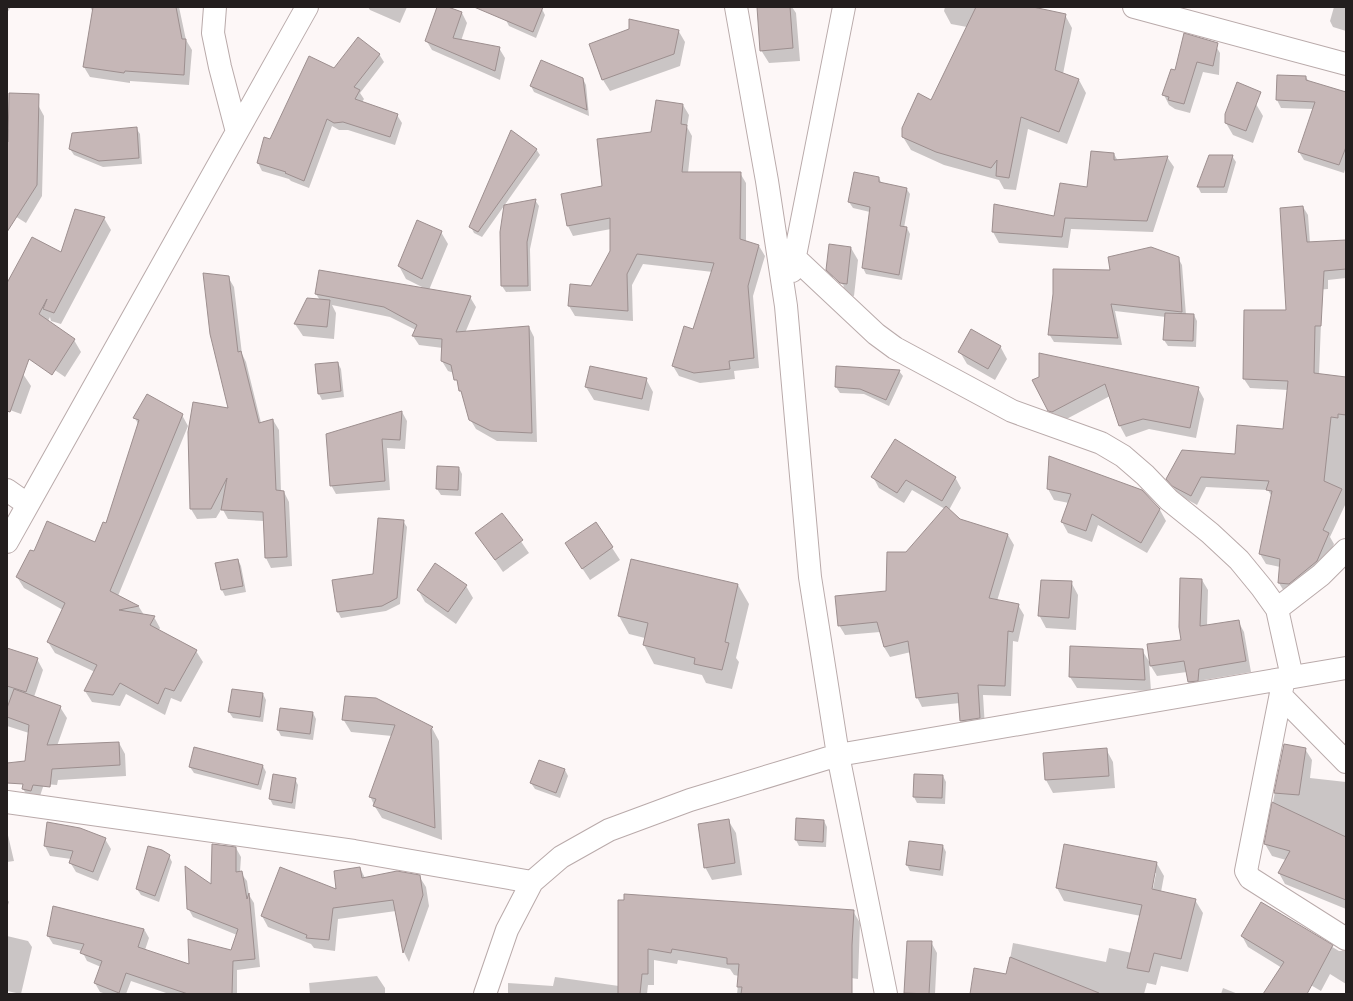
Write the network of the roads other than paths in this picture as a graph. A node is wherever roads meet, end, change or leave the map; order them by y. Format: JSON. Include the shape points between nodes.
{"nodes":[{"id":1,"x":215,"y":7,"type":"edge"},
{"id":2,"x":307,"y":7,"type":"edge"},
{"id":3,"x":736,"y":7,"type":"edge"},
{"id":4,"x":844,"y":7,"type":"edge"},
{"id":5,"x":1134,"y":7,"type":"edge"},
{"id":6,"x":1346,"y":64,"type":"edge"},
{"id":7,"x":237,"y":132,"type":"junction"},
{"id":8,"x":795,"y":258,"type":"junction"},
{"id":9,"x":786,"y":306,"type":"junction"},
{"id":10,"x":7,"y":490,"type":"edge"},
{"id":11,"x":27,"y":504,"type":"junction"},
{"id":12,"x":7,"y":542,"type":"edge"},
{"id":13,"x":1346,"y":550,"type":"edge"},
{"id":14,"x":1277,"y":609,"type":"junction"},
{"id":15,"x":1346,"y":668,"type":"edge"},
{"id":16,"x":1286,"y":684,"type":"junction"},
{"id":17,"x":838,"y":755,"type":"junction"},
{"id":18,"x":1346,"y":762,"type":"edge"},
{"id":19,"x":7,"y":802,"type":"edge"},
{"id":20,"x":532,"y":882,"type":"junction"},
{"id":21,"x":1346,"y":939,"type":"edge"},
{"id":22,"x":485,"y":994,"type":"edge"},
{"id":23,"x":886,"y":994,"type":"edge"}],
"edges":[{"from":1,"to":7,"type":"street","via":[[214,33]]},
{"from":2,"to":7,"type":"street"},
{"from":3,"to":9,"type":"street"},
{"from":4,"to":8,"type":"street"},
{"from":5,"to":6,"type":"street"},
{"from":7,"to":11,"type":"street"},
{"from":8,"to":9,"type":"street"},
{"from":8,"to":14,"type":"street","via":[[876,334],[895,348],[1012,411],[1101,443],[1123,456],[1238,560]]},
{"from":9,"to":17,"type":"street","via":[[810,577]]},
{"from":10,"to":11,"type":"street"},
{"from":11,"to":12,"type":"street"},
{"from":13,"to":14,"type":"street","via":[[1321,575]]},
{"from":14,"to":16,"type":"street"},
{"from":15,"to":16,"type":"street"},
{"from":16,"to":17,"type":"street"},
{"from":16,"to":18,"type":"street"},
{"from":16,"to":21,"type":"street","via":[[1246,871],[1250,878]]},
{"from":17,"to":20,"type":"street","via":[[690,800],[609,830],[561,857]]},
{"from":17,"to":23,"type":"street"},
{"from":19,"to":20,"type":"street","via":[[354,851]]},
{"from":20,"to":22,"type":"street","via":[[507,930]]}]}
